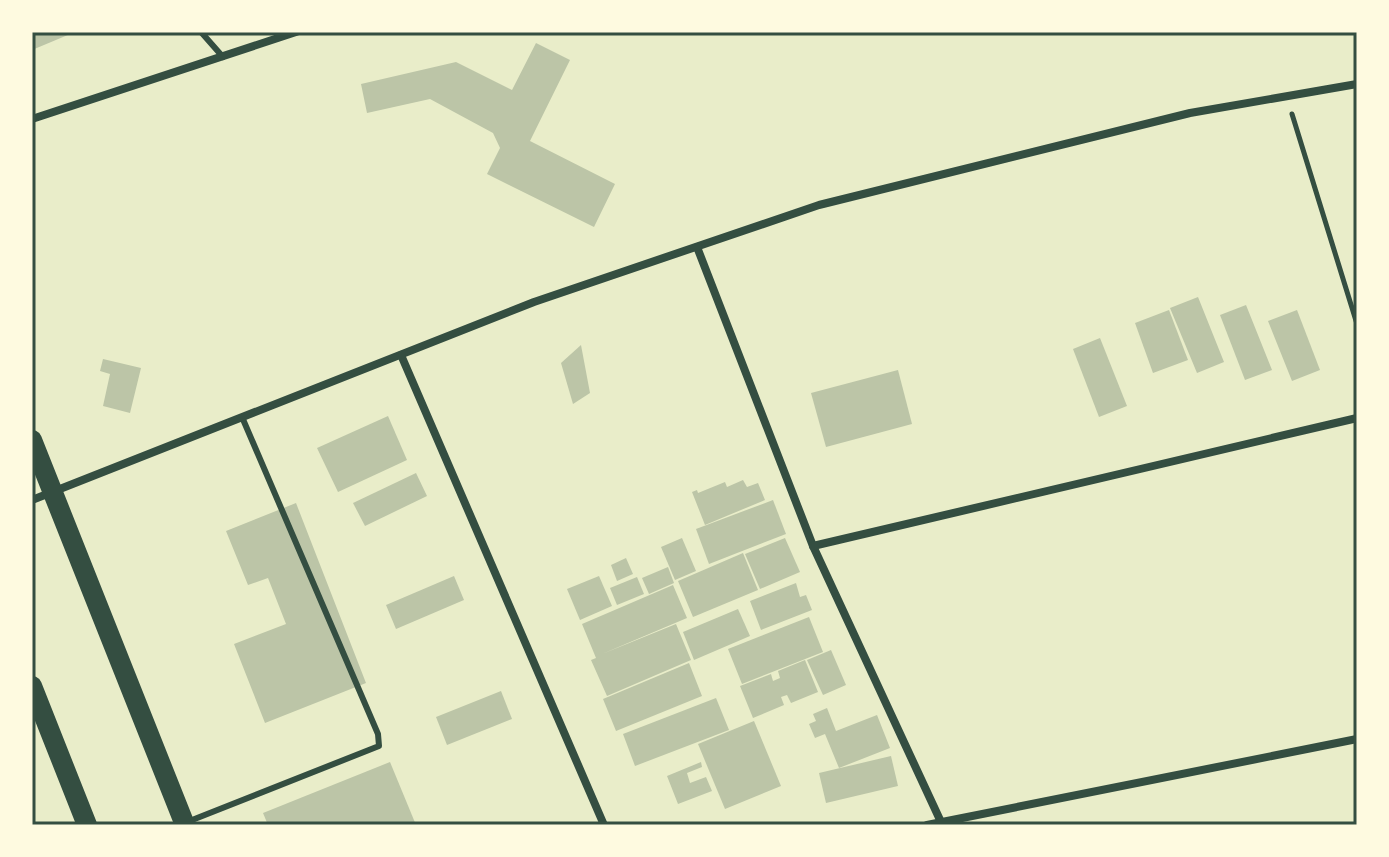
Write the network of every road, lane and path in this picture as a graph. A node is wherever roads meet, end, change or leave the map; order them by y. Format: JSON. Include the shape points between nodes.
{"nodes":[{"id":1,"x":201,"y":32,"type":"edge"},
{"id":2,"x":296,"y":32,"type":"edge"},
{"id":3,"x":285,"y":34,"type":"edge"},
{"id":4,"x":223,"y":57,"type":"junction"},
{"id":5,"x":1357,"y":84,"type":"edge"},
{"id":6,"x":1287,"y":96,"type":"junction"},
{"id":7,"x":32,"y":119,"type":"edge"},
{"id":8,"x":697,"y":247,"type":"junction"},
{"id":9,"x":1357,"y":324,"type":"edge"},
{"id":10,"x":401,"y":355,"type":"junction"},
{"id":11,"x":242,"y":417,"type":"junction"},
{"id":12,"x":1357,"y":418,"type":"edge"},
{"id":13,"x":32,"y":440,"type":"edge"},
{"id":14,"x":53,"y":492,"type":"junction"},
{"id":15,"x":32,"y":500,"type":"edge"},
{"id":16,"x":813,"y":546,"type":"junction"},
{"id":17,"x":32,"y":686,"type":"edge"},
{"id":18,"x":1357,"y":739,"type":"edge"},
{"id":19,"x":941,"y":822,"type":"junction"},
{"id":20,"x":184,"y":824,"type":"edge"},
{"id":21,"x":87,"y":825,"type":"edge"},
{"id":22,"x":604,"y":825,"type":"edge"},
{"id":23,"x":927,"y":825,"type":"edge"}],
"edges":[{"from":1,"to":4,"type":"lane"},
{"from":2,"to":3,"type":"street"},
{"from":3,"to":4,"type":"street"},
{"from":4,"to":7,"type":"street"},
{"from":5,"to":6,"type":"street"},
{"from":6,"to":8,"type":"street","via":[[1190,113],[819,205]]},
{"from":6,"to":9,"type":"path"},
{"from":8,"to":10,"type":"street","via":[[534,302]]},
{"from":8,"to":16,"type":"street"},
{"from":10,"to":11,"type":"street"},
{"from":10,"to":22,"type":"street"},
{"from":11,"to":14,"type":"street"},
{"from":11,"to":20,"type":"lane","via":[[379,746]]},
{"from":12,"to":16,"type":"street"},
{"from":13,"to":14,"type":"main road"},
{"from":14,"to":15,"type":"street"},
{"from":14,"to":20,"type":"main road"},
{"from":16,"to":19,"type":"street"},
{"from":17,"to":21,"type":"main road"},
{"from":18,"to":19,"type":"street"},
{"from":19,"to":23,"type":"street"}]}
